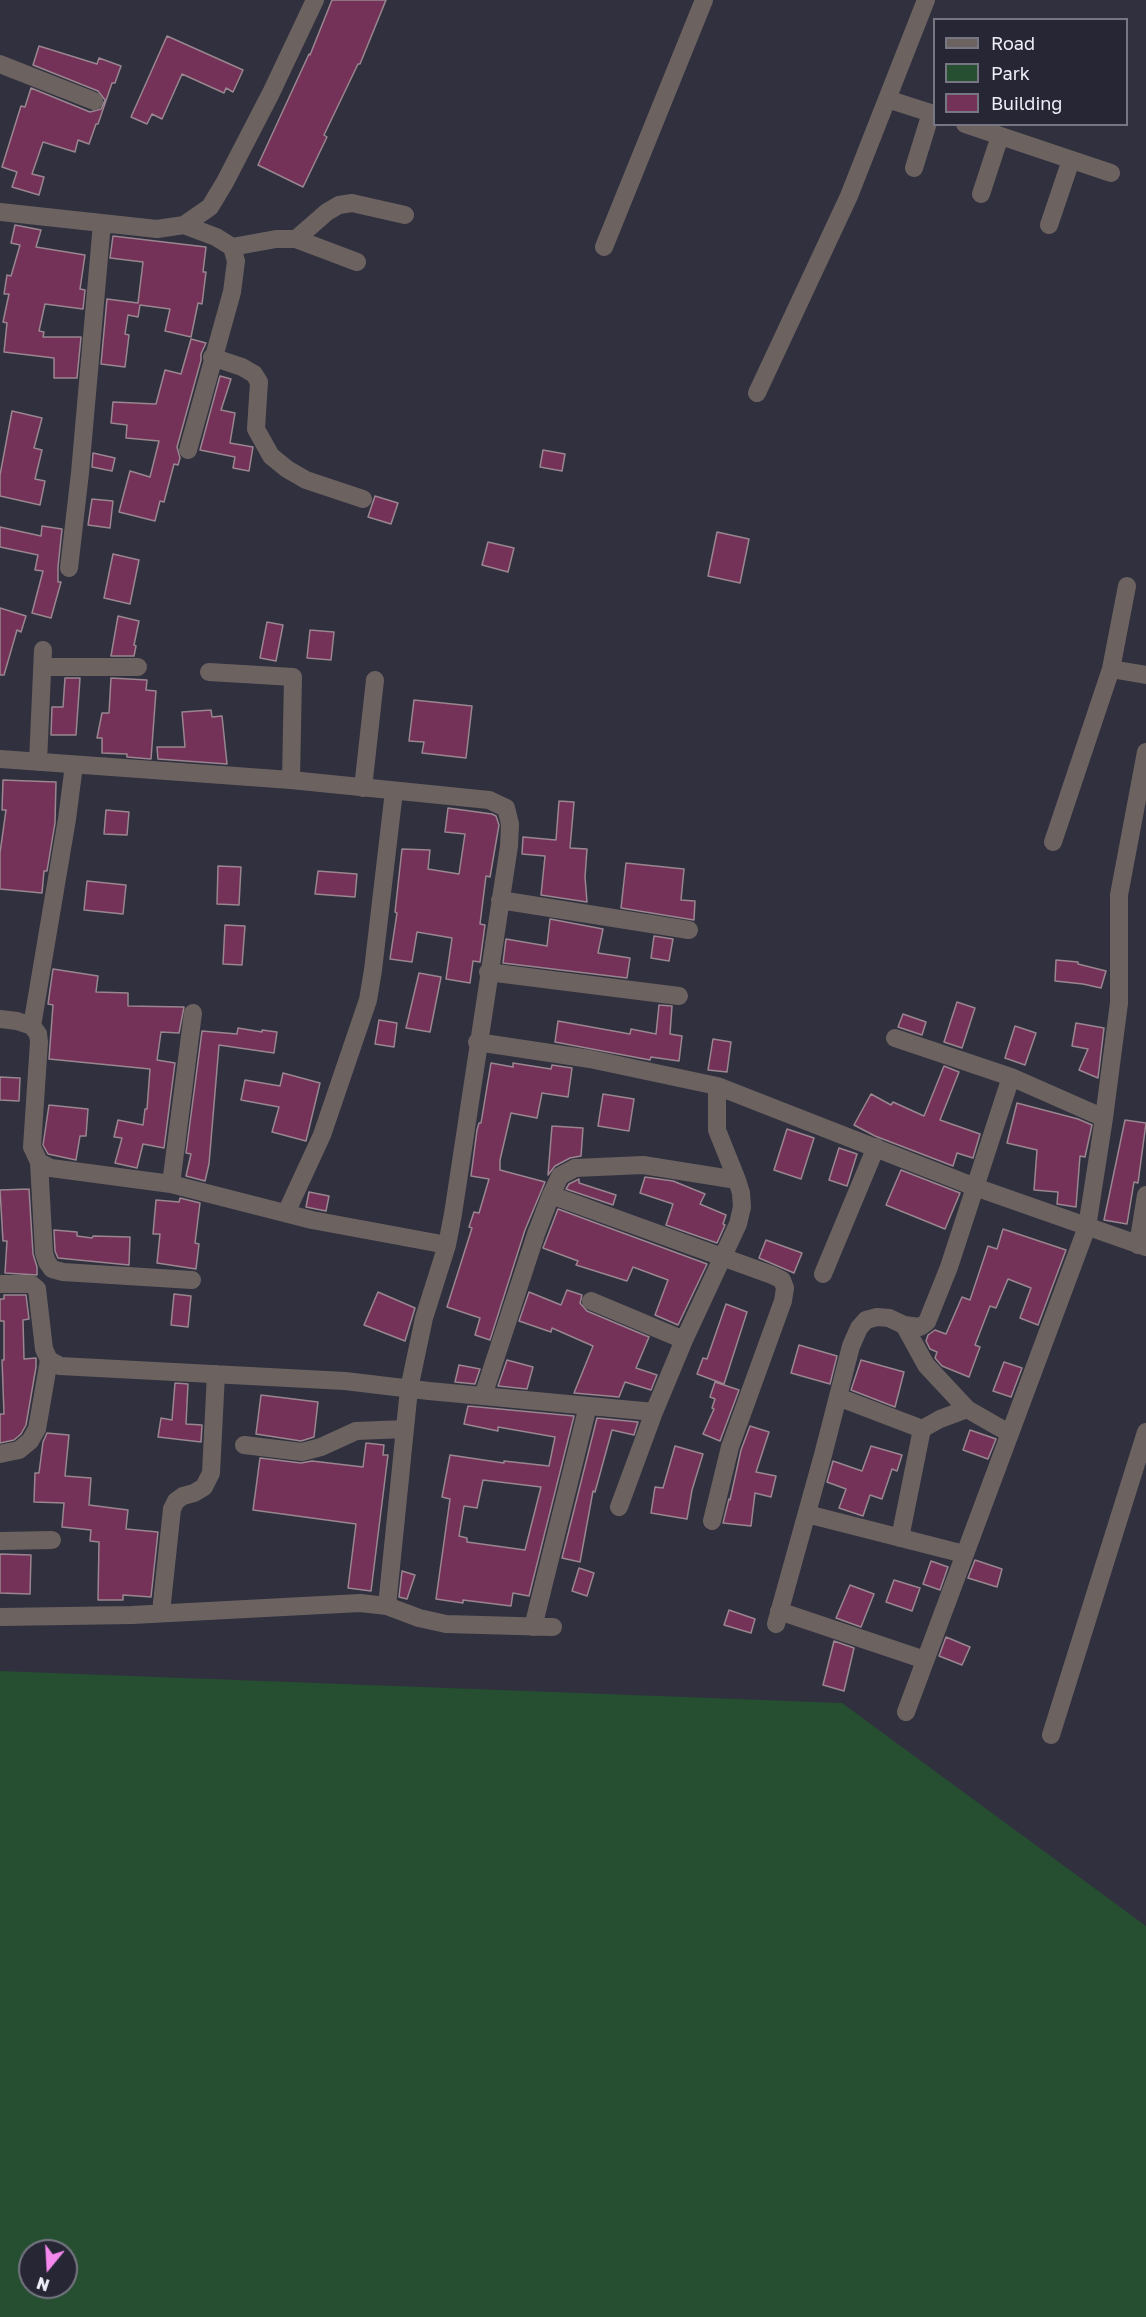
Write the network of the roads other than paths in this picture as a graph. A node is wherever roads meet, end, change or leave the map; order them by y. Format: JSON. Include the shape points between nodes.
{"nodes":[{"id":1,"x":315,"y":0,"type":"edge"},
{"id":2,"x":704,"y":0,"type":"edge"},
{"id":3,"x":926,"y":0,"type":"edge"},
{"id":4,"x":0,"y":64,"type":"edge"},
{"id":5,"x":887,"y":99,"type":"junction"},
{"id":6,"x":94,"y":101,"type":"dead end"},
{"id":7,"x":933,"y":114,"type":"edge"},
{"id":8,"x":971,"y":126,"type":"edge"},
{"id":9,"x":1000,"y":136,"type":"junction"},
{"id":10,"x":1071,"y":160,"type":"junction"},
{"id":11,"x":914,"y":168,"type":"dead end"},
{"id":12,"x":1111,"y":173,"type":"dead end"},
{"id":13,"x":981,"y":194,"type":"dead end"},
{"id":14,"x":0,"y":212,"type":"edge"},
{"id":15,"x":405,"y":215,"type":"dead end"},
{"id":16,"x":102,"y":223,"type":"junction"},
{"id":17,"x":184,"y":225,"type":"junction"},
{"id":18,"x":1049,"y":225,"type":"dead end"},
{"id":19,"x":296,"y":239,"type":"junction"},
{"id":20,"x":232,"y":247,"type":"junction"},
{"id":21,"x":604,"y":247,"type":"dead end"},
{"id":22,"x":357,"y":262,"type":"dead end"},
{"id":23,"x":212,"y":357,"type":"junction"},
{"id":24,"x":757,"y":393,"type":"dead end"},
{"id":25,"x":188,"y":450,"type":"dead end"},
{"id":26,"x":363,"y":499,"type":"dead end"},
{"id":27,"x":69,"y":568,"type":"dead end"},
{"id":28,"x":1127,"y":586,"type":"dead end"},
{"id":29,"x":138,"y":667,"type":"dead end"},
{"id":30,"x":1111,"y":669,"type":"junction"},
{"id":31,"x":209,"y":672,"type":"dead end"},
{"id":32,"x":1146,"y":675,"type":"edge"},
{"id":33,"x":375,"y":680,"type":"dead end"},
{"id":34,"x":1146,"y":752,"type":"edge"},
{"id":35,"x":0,"y":759,"type":"edge"},
{"id":36,"x":38,"y":762,"type":"junction"},
{"id":37,"x":74,"y":765,"type":"junction"},
{"id":38,"x":291,"y":780,"type":"junction"},
{"id":39,"x":363,"y":788,"type":"junction"},
{"id":40,"x":394,"y":791,"type":"junction"},
{"id":41,"x":1053,"y":842,"type":"dead end"},
{"id":42,"x":500,"y":900,"type":"junction"},
{"id":43,"x":689,"y":930,"type":"dead end"},
{"id":44,"x":488,"y":972,"type":"junction"},
{"id":45,"x":680,"y":996,"type":"dead end"},
{"id":46,"x":193,"y":1013,"type":"dead end"},
{"id":47,"x":0,"y":1019,"type":"edge"},
{"id":48,"x":32,"y":1026,"type":"junction"},
{"id":49,"x":894,"y":1038,"type":"dead end"},
{"id":50,"x":477,"y":1042,"type":"junction"},
{"id":51,"x":1011,"y":1077,"type":"junction"},
{"id":52,"x":717,"y":1086,"type":"junction"},
{"id":53,"x":1104,"y":1118,"type":"junction"},
{"id":54,"x":876,"y":1148,"type":"junction"},
{"id":55,"x":39,"y":1162,"type":"junction"},
{"id":56,"x":737,"y":1180,"type":"junction"},
{"id":57,"x":171,"y":1184,"type":"junction"},
{"id":58,"x":975,"y":1186,"type":"junction"},
{"id":59,"x":550,"y":1195,"type":"junction"},
{"id":60,"x":1146,"y":1195,"type":"edge"},
{"id":61,"x":286,"y":1213,"type":"junction"},
{"id":62,"x":1087,"y":1227,"type":"junction"},
{"id":63,"x":447,"y":1245,"type":"junction"},
{"id":64,"x":1142,"y":1246,"type":"edge"},
{"id":65,"x":722,"y":1258,"type":"junction"},
{"id":66,"x":823,"y":1274,"type":"dead end"},
{"id":67,"x":192,"y":1280,"type":"dead end"},
{"id":68,"x":0,"y":1284,"type":"edge"},
{"id":69,"x":591,"y":1301,"type":"dead end"},
{"id":70,"x":904,"y":1326,"type":"junction"},
{"id":71,"x":684,"y":1340,"type":"junction"},
{"id":72,"x":49,"y":1360,"type":"junction"},
{"id":73,"x":216,"y":1374,"type":"junction"},
{"id":74,"x":409,"y":1389,"type":"junction"},
{"id":75,"x":483,"y":1396,"type":"junction"},
{"id":76,"x":838,"y":1397,"type":"junction"},
{"id":77,"x":588,"y":1406,"type":"junction"},
{"id":78,"x":967,"y":1409,"type":"junction"},
{"id":79,"x":654,"y":1412,"type":"junction"},
{"id":80,"x":405,"y":1429,"type":"junction"},
{"id":81,"x":922,"y":1429,"type":"junction"},
{"id":82,"x":1009,"y":1432,"type":"junction"},
{"id":83,"x":1146,"y":1432,"type":"edge"},
{"id":84,"x":244,"y":1445,"type":"dead end"},
{"id":85,"x":0,"y":1454,"type":"edge"},
{"id":86,"x":619,"y":1507,"type":"dead end"},
{"id":87,"x":807,"y":1514,"type":"junction"},
{"id":88,"x":712,"y":1521,"type":"dead end"},
{"id":89,"x":900,"y":1538,"type":"junction"},
{"id":90,"x":52,"y":1540,"type":"dead end"},
{"id":91,"x":0,"y":1541,"type":"edge"},
{"id":92,"x":964,"y":1554,"type":"junction"},
{"id":93,"x":387,"y":1606,"type":"junction"},
{"id":94,"x":161,"y":1612,"type":"junction"},
{"id":95,"x":0,"y":1617,"type":"edge"},
{"id":96,"x":533,"y":1627,"type":"junction"},
{"id":97,"x":553,"y":1627,"type":"dead end"},
{"id":98,"x":925,"y":1660,"type":"junction"},
{"id":99,"x":906,"y":1712,"type":"dead end"},
{"id":100,"x":1051,"y":1736,"type":"dead end"}],
"edges":[{"from":1,"to":17,"type":"street","via":[[225,182],[210,207]]},
{"from":2,"to":21,"type":"street"},
{"from":3,"to":5,"type":"street"},
{"from":4,"to":6,"type":"street"},
{"from":5,"to":7,"type":"street"},
{"from":5,"to":24,"type":"street","via":[[849,196]]},
{"from":7,"to":11,"type":"street"},
{"from":8,"to":9,"type":"street"},
{"from":9,"to":10,"type":"street"},
{"from":9,"to":13,"type":"street"},
{"from":10,"to":12,"type":"street"},
{"from":10,"to":18,"type":"street"},
{"from":14,"to":16,"type":"street"},
{"from":15,"to":19,"type":"street","via":[[352,203],[339,205]]},
{"from":16,"to":17,"type":"street","via":[[157,229]]},
{"from":16,"to":27,"type":"street"},
{"from":17,"to":20,"type":"street"},
{"from":19,"to":20,"type":"street"},
{"from":19,"to":22,"type":"street"},
{"from":20,"to":23,"type":"street","via":[[236,261],[232,292]]},
{"from":23,"to":25,"type":"street"},
{"from":23,"to":26,"type":"street","via":[[242,367],[260,382],[256,429],[271,456],[306,480]]},
{"from":28,"to":30,"type":"street"},
{"from":29,"to":36,"type":"street","via":[[43,658]]},
{"from":30,"to":32,"type":"street"},
{"from":30,"to":41,"type":"street"},
{"from":31,"to":38,"type":"street","via":[[293,677]]},
{"from":33,"to":39,"type":"street"},
{"from":34,"to":53,"type":"street","via":[[1119,895],[1119,1003]]},
{"from":35,"to":36,"type":"street"},
{"from":36,"to":37,"type":"street"},
{"from":37,"to":38,"type":"street"},
{"from":37,"to":48,"type":"street"},
{"from":38,"to":39,"type":"street"},
{"from":39,"to":40,"type":"street"},
{"from":40,"to":42,"type":"street","via":[[489,800],[506,808],[509,846]]},
{"from":40,"to":61,"type":"street","via":[[368,1000],[322,1135]]},
{"from":42,"to":43,"type":"street"},
{"from":42,"to":44,"type":"street"},
{"from":44,"to":45,"type":"street"},
{"from":44,"to":50,"type":"street"},
{"from":46,"to":57,"type":"street"},
{"from":47,"to":48,"type":"street"},
{"from":48,"to":55,"type":"street","via":[[39,1042],[32,1147]]},
{"from":49,"to":51,"type":"street"},
{"from":50,"to":52,"type":"street","via":[[590,1059]]},
{"from":50,"to":63,"type":"street"},
{"from":51,"to":53,"type":"street"},
{"from":51,"to":58,"type":"street"},
{"from":52,"to":54,"type":"street"},
{"from":52,"to":56,"type":"street","via":[[717,1130]]},
{"from":53,"to":62,"type":"street"},
{"from":54,"to":58,"type":"street"},
{"from":54,"to":66,"type":"street"},
{"from":55,"to":57,"type":"street","via":[[51,1168]]},
{"from":55,"to":67,"type":"street","via":[[44,1253],[52,1269]]},
{"from":56,"to":59,"type":"street","via":[[643,1165],[610,1165],[575,1168],[560,1176]]},
{"from":56,"to":65,"type":"street","via":[[742,1207]]},
{"from":57,"to":61,"type":"street"},
{"from":58,"to":62,"type":"street"},
{"from":58,"to":70,"type":"street","via":[[927,1322],[920,1327]]},
{"from":59,"to":65,"type":"street"},
{"from":59,"to":75,"type":"street"},
{"from":60,"to":64,"type":"street"},
{"from":61,"to":63,"type":"street"},
{"from":62,"to":64,"type":"street"},
{"from":62,"to":82,"type":"street"},
{"from":63,"to":74,"type":"street","via":[[424,1318]]},
{"from":65,"to":71,"type":"street"},
{"from":65,"to":88,"type":"street","via":[[772,1275],[782,1280],[785,1288],[730,1447]]},
{"from":68,"to":72,"type":"street","via":[[31,1284],[37,1290],[44,1349]]},
{"from":69,"to":71,"type":"street"},
{"from":70,"to":76,"type":"street","via":[[889,1318],[866,1320],[851,1346]]},
{"from":70,"to":78,"type":"street","via":[[926,1365]]},
{"from":71,"to":79,"type":"street"},
{"from":72,"to":73,"type":"street","via":[[60,1366]]},
{"from":72,"to":85,"type":"street","via":[[37,1429],[19,1449]]},
{"from":73,"to":74,"type":"street","via":[[345,1380]]},
{"from":73,"to":94,"type":"street","via":[[211,1473],[204,1487],[183,1496],[172,1509]]},
{"from":74,"to":75,"type":"street"},
{"from":74,"to":80,"type":"street"},
{"from":75,"to":77,"type":"street"},
{"from":76,"to":81,"type":"street"},
{"from":76,"to":87,"type":"street"},
{"from":77,"to":79,"type":"street"},
{"from":77,"to":96,"type":"street"},
{"from":78,"to":81,"type":"street"},
{"from":78,"to":82,"type":"street"},
{"from":79,"to":86,"type":"street"},
{"from":80,"to":84,"type":"street","via":[[356,1431],[302,1452]]},
{"from":80,"to":93,"type":"street"},
{"from":81,"to":89,"type":"street"},
{"from":82,"to":92,"type":"street"},
{"from":83,"to":100,"type":"street"},
{"from":87,"to":89,"type":"street"},
{"from":87,"to":98,"type":"street","via":[[778,1617]]},
{"from":89,"to":92,"type":"street"},
{"from":90,"to":91,"type":"street"},
{"from":92,"to":98,"type":"street"},
{"from":93,"to":94,"type":"street","via":[[360,1603]]},
{"from":93,"to":96,"type":"street","via":[[446,1624]]},
{"from":94,"to":95,"type":"street"},
{"from":96,"to":97,"type":"street"},
{"from":98,"to":99,"type":"street"}]}
